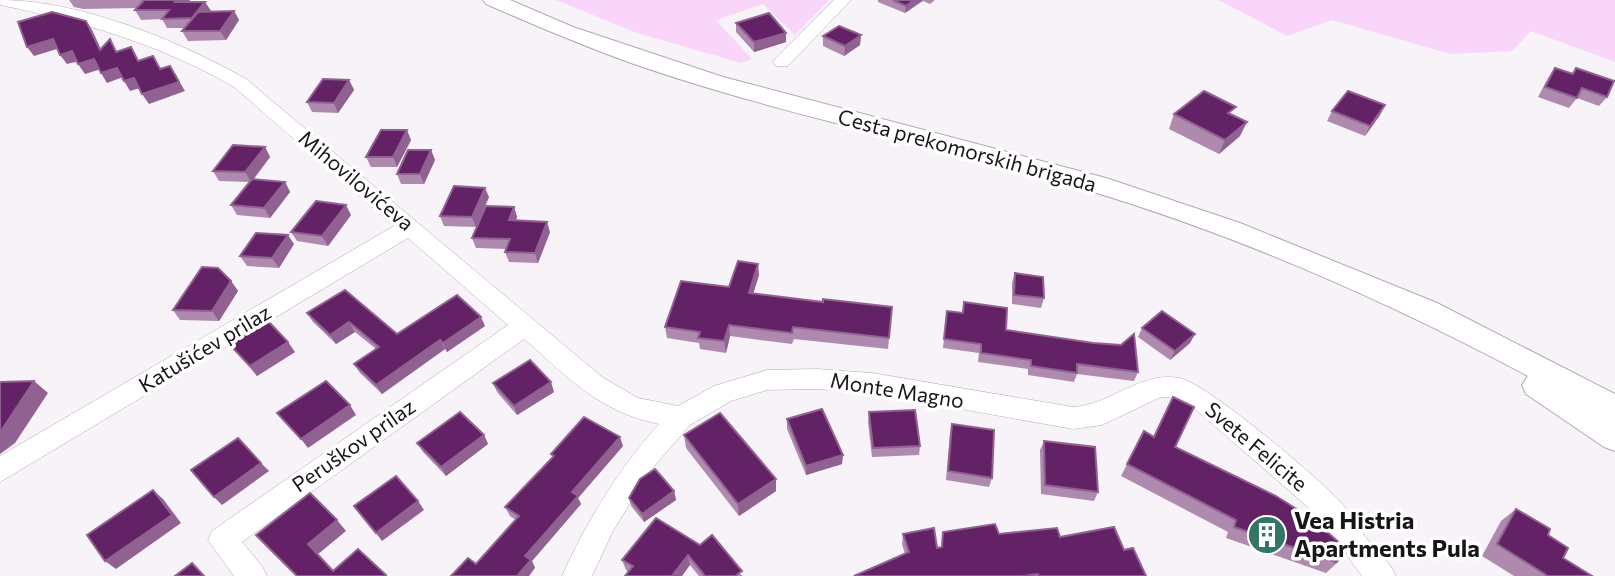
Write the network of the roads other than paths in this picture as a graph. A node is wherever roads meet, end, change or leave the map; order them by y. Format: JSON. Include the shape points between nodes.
{"nodes":[{"id":1,"x":1,"y":0,"type":"edge"},
{"id":2,"x":493,"y":0,"type":"edge"},
{"id":3,"x":843,"y":0,"type":"edge"},
{"id":4,"x":58,"y":5,"type":"edge"},
{"id":5,"x":782,"y":62,"type":"dead end"},
{"id":6,"x":410,"y":227,"type":"junction"},
{"id":7,"x":1436,"y":316,"type":"junction"},
{"id":8,"x":524,"y":326,"type":"junction"},
{"id":9,"x":1179,"y":388,"type":"joint"},
{"id":10,"x":1615,"y":409,"type":"edge"},
{"id":11,"x":681,"y":417,"type":"junction"},
{"id":12,"x":1615,"y":438,"type":"edge"},
{"id":13,"x":0,"y":470,"type":"edge"},
{"id":14,"x":252,"y":576,"type":"edge"},
{"id":15,"x":577,"y":576,"type":"edge"},
{"id":16,"x":1381,"y":576,"type":"edge"}],
"edges":[{"from":1,"to":4,"type":"street","name":"Mihovilovićeva"},
{"from":2,"to":7,"type":"main road","name":"Cesta prekomorskih brigada","via":[[578,37],[695,78],[1068,176],[1184,212]]},
{"from":3,"to":5,"type":"street"},
{"from":4,"to":6,"type":"street","name":"Mihovilovićeva","via":[[187,52],[215,67]]},
{"from":6,"to":8,"type":"street","name":"Mihovilovićeva"},
{"from":6,"to":13,"type":"street","name":"Katušićev prilaz"},
{"from":7,"to":10,"type":"main road","name":"Cesta prekomorskih brigada"},
{"from":7,"to":12,"type":"main road","name":"Cesta prekomorskih brigada"},
{"from":8,"to":11,"type":"street","name":"Mihovilovićeva","via":[[593,384],[633,408]]},
{"from":8,"to":14,"type":"street","name":"Peruškov prilaz","via":[[222,540]]},
{"from":9,"to":11,"type":"street","name":"Monte Magno","via":[[1159,387],[1093,416],[1073,418],[872,383],[767,380],[723,393]]},
{"from":9,"to":16,"type":"street","name":"Svete Felicite","via":[[1203,401],[1327,506]]},
{"from":11,"to":15,"type":"street","name":"Monte Magno","via":[[641,463]]}]}
